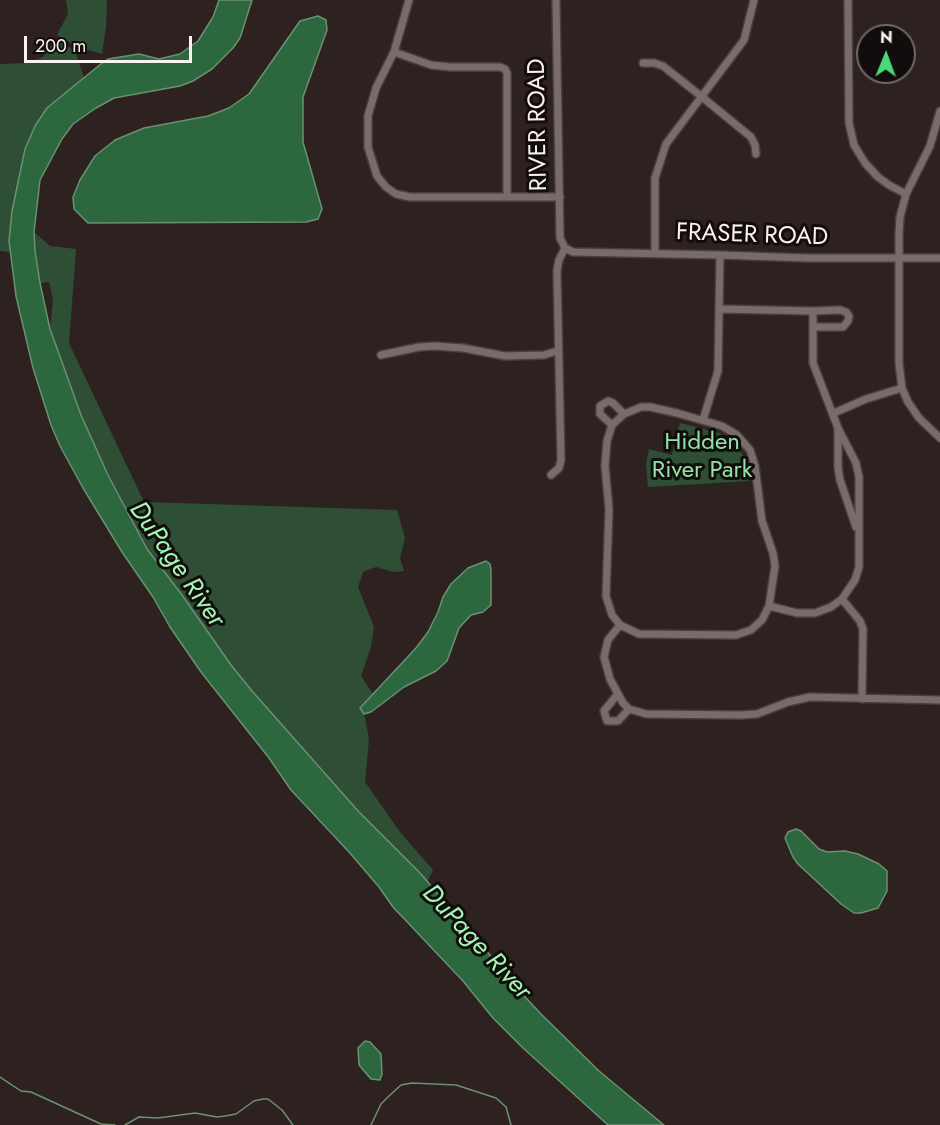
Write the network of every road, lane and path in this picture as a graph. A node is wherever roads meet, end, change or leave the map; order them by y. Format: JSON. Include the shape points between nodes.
{"nodes":[{"id":1,"x":409,"y":0,"type":"edge"},
{"id":2,"x":556,"y":0,"type":"edge"},
{"id":3,"x":754,"y":0,"type":"edge"},
{"id":4,"x":848,"y":0,"type":"edge"},
{"id":5,"x":394,"y":52,"type":"junction"},
{"id":6,"x":643,"y":63,"type":"dead end"},
{"id":7,"x":702,"y":96,"type":"junction"},
{"id":8,"x":940,"y":111,"type":"edge"},
{"id":9,"x":756,"y":154,"type":"dead end"},
{"id":10,"x":906,"y":194,"type":"junction"},
{"id":11,"x":507,"y":197,"type":"junction"},
{"id":12,"x":560,"y":197,"type":"junction"},
{"id":13,"x":565,"y":248,"type":"junction"},
{"id":14,"x":655,"y":253,"type":"junction"},
{"id":15,"x":720,"y":255,"type":"junction"},
{"id":16,"x":899,"y":258,"type":"junction"},
{"id":17,"x":940,"y":258,"type":"edge"},
{"id":18,"x":720,"y":309,"type":"junction"},
{"id":19,"x":813,"y":311,"type":"junction"},
{"id":20,"x":813,"y":327,"type":"junction"},
{"id":21,"x":557,"y":351,"type":"junction"},
{"id":22,"x":381,"y":355,"type":"dead end"},
{"id":23,"x":903,"y":388,"type":"junction"},
{"id":24,"x":834,"y":413,"type":"junction"},
{"id":25,"x":624,"y":414,"type":"junction"},
{"id":26,"x":703,"y":420,"type":"junction"},
{"id":27,"x":612,"y":425,"type":"junction"},
{"id":28,"x":838,"y":428,"type":"junction"},
{"id":29,"x":940,"y":438,"type":"edge"},
{"id":30,"x":550,"y":475,"type":"dead end"},
{"id":31,"x":858,"y":532,"type":"junction"},
{"id":32,"x":842,"y":599,"type":"junction"},
{"id":33,"x":769,"y":606,"type":"junction"},
{"id":34,"x":620,"y":625,"type":"junction"},
{"id":35,"x":617,"y":695,"type":"junction"},
{"id":36,"x":862,"y":699,"type":"junction"},
{"id":37,"x":940,"y":700,"type":"edge"},
{"id":38,"x":629,"y":709,"type":"junction"}],
"edges":[{"from":1,"to":5,"type":"street"},
{"from":2,"to":12,"type":"street","name":"RIVER ROAD"},
{"from":3,"to":7,"type":"street","via":[[744,40]]},
{"from":4,"to":10,"type":"street","via":[[849,123],[854,145],[878,177]]},
{"from":5,"to":11,"type":"street","via":[[431,65],[505,69]]},
{"from":5,"to":11,"type":"street","via":[[371,100],[368,116],[368,147],[377,176],[396,194],[410,197]]},
{"from":6,"to":7,"type":"street","via":[[663,66]]},
{"from":7,"to":9,"type":"street","via":[[751,137]]},
{"from":7,"to":14,"type":"street","via":[[666,144],[660,162],[655,192]]},
{"from":8,"to":10,"type":"street","via":[[930,146]]},
{"from":10,"to":16,"type":"street","via":[[900,217]]},
{"from":11,"to":12,"type":"street"},
{"from":12,"to":13,"type":"street","name":"RIVER ROAD","via":[[560,238]]},
{"from":13,"to":14,"type":"street","name":"FRASER ROAD","via":[[573,252]]},
{"from":13,"to":21,"type":"street","via":[[557,271]]},
{"from":14,"to":15,"type":"street","name":"FRASER ROAD"},
{"from":15,"to":16,"type":"street","name":"FRASER ROAD"},
{"from":15,"to":18,"type":"street"},
{"from":16,"to":17,"type":"street","name":"FRASER ROAD"},
{"from":16,"to":23,"type":"street","via":[[899,363]]},
{"from":18,"to":19,"type":"street"},
{"from":18,"to":26,"type":"street","via":[[718,371]]},
{"from":19,"to":20,"type":"street"},
{"from":19,"to":20,"type":"street","via":[[840,310],[846,312],[849,321],[843,327]]},
{"from":20,"to":24,"type":"street","via":[[813,363]]},
{"from":21,"to":22,"type":"street","via":[[505,356],[435,346]]},
{"from":21,"to":30,"type":"street","via":[[561,460],[559,468]]},
{"from":23,"to":24,"type":"street"},
{"from":23,"to":29,"type":"street","via":[[919,418]]},
{"from":24,"to":28,"type":"street"},
{"from":25,"to":26,"type":"street","via":[[650,407]]},
{"from":25,"to":27,"type":"street"},
{"from":25,"to":27,"type":"street","via":[[608,401],[600,406],[600,414]]},
{"from":26,"to":33,"type":"street","via":[[737,435],[753,457],[762,521],[775,566]]},
{"from":27,"to":34,"type":"street","via":[[605,460],[609,508],[606,596]]},
{"from":28,"to":31,"type":"street","via":[[840,480]]},
{"from":28,"to":31,"type":"street","via":[[859,477]]},
{"from":31,"to":32,"type":"street","via":[[859,567]]},
{"from":32,"to":33,"type":"street","via":[[815,613]]},
{"from":32,"to":36,"type":"street","via":[[863,629]]},
{"from":33,"to":34,"type":"street","via":[[751,630],[736,635],[639,634]]},
{"from":34,"to":35,"type":"street","via":[[608,640],[604,657]]},
{"from":35,"to":38,"type":"street"},
{"from":35,"to":38,"type":"street","via":[[604,711],[607,721],[618,722]]},
{"from":36,"to":37,"type":"street"},
{"from":36,"to":38,"type":"street","via":[[810,697],[757,714],[740,715],[646,714]]}]}
